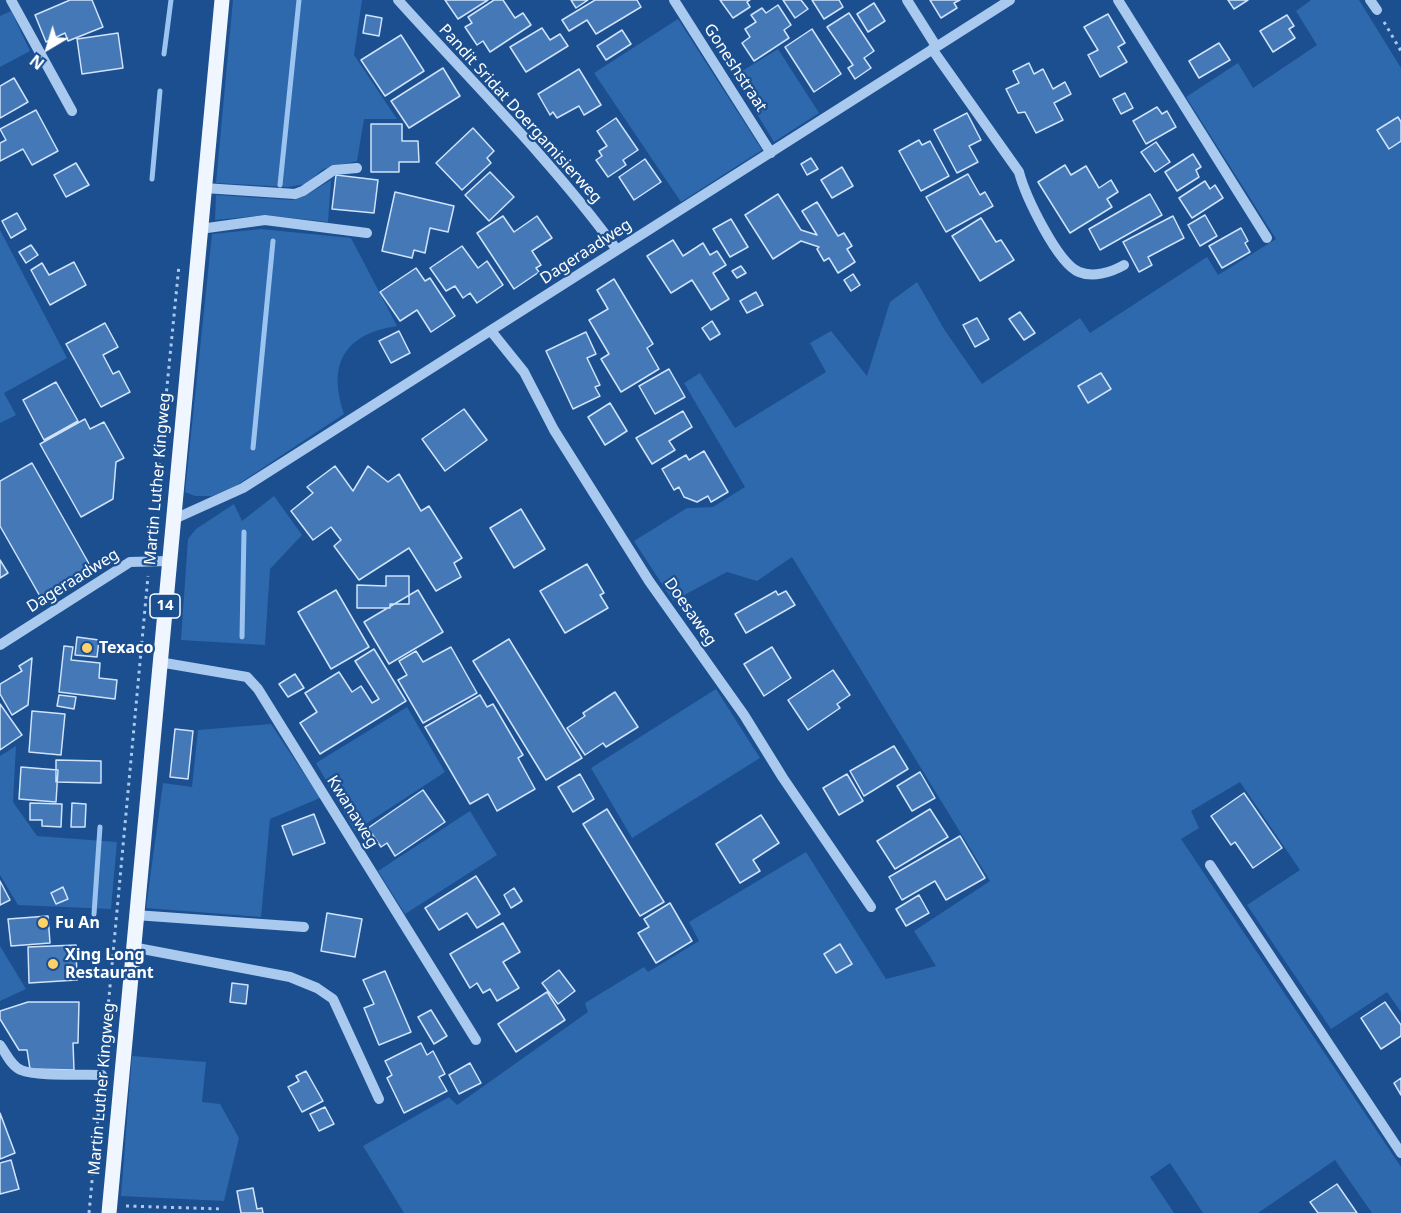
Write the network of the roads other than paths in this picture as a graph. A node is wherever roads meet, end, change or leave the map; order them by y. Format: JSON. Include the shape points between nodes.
{"nodes":[{"id":1,"x":11,"y":0,"type":"edge"},
{"id":2,"x":222,"y":0,"type":"edge"},
{"id":3,"x":398,"y":0,"type":"edge"},
{"id":4,"x":674,"y":0,"type":"edge"},
{"id":5,"x":907,"y":0,"type":"edge"},
{"id":6,"x":1010,"y":0,"type":"edge"},
{"id":7,"x":1118,"y":0,"type":"edge"},
{"id":8,"x":1370,"y":0,"type":"edge"},
{"id":9,"x":1377,"y":10,"type":"road end"},
{"id":10,"x":934,"y":48,"type":"junction"},
{"id":11,"x":72,"y":111,"type":"dead end"},
{"id":12,"x":771,"y":153,"type":"junction"},
{"id":13,"x":357,"y":168,"type":"dead end"},
{"id":14,"x":204,"y":188,"type":"junction"},
{"id":15,"x":200,"y":230,"type":"junction"},
{"id":16,"x":367,"y":233,"type":"dead end"},
{"id":17,"x":1267,"y":238,"type":"dead end"},
{"id":18,"x":617,"y":250,"type":"junction"},
{"id":19,"x":1124,"y":265,"type":"dead end"},
{"id":20,"x":491,"y":331,"type":"junction"},
{"id":21,"x":172,"y":520,"type":"junction"},
{"id":22,"x":168,"y":561,"type":"junction"},
{"id":23,"x":0,"y":645,"type":"edge"},
{"id":24,"x":159,"y":662,"type":"junction"},
{"id":25,"x":1210,"y":865,"type":"dead end"},
{"id":26,"x":871,"y":907,"type":"dead end"},
{"id":27,"x":135,"y":915,"type":"junction"},
{"id":28,"x":304,"y":927,"type":"dead end"},
{"id":29,"x":132,"y":947,"type":"junction"},
{"id":30,"x":476,"y":1040,"type":"dead end"},
{"id":31,"x":0,"y":1045,"type":"edge"},
{"id":32,"x":102,"y":1075,"type":"road end"},
{"id":33,"x":379,"y":1099,"type":"dead end"},
{"id":34,"x":1401,"y":1153,"type":"edge"},
{"id":35,"x":109,"y":1209,"type":"edge"}],
"edges":[{"from":1,"to":11,"type":"street"},
{"from":2,"to":14,"type":"main road","name":"Martin Luther Kingweg","number":"14"},
{"from":3,"to":18,"type":"street","name":"Pandit Sridat Doergamisierweg","via":[[515,128]]},
{"from":4,"to":12,"type":"street","name":"Goneshstraat"},
{"from":5,"to":10,"type":"street"},
{"from":6,"to":10,"type":"street","name":"Dageraadweg"},
{"from":7,"to":17,"type":"street"},
{"from":8,"to":9,"type":"street"},
{"from":10,"to":12,"type":"street","name":"Dageraadweg"},
{"from":10,"to":19,"type":"street","via":[[1019,172],[1023,188],[1064,261],[1079,272],[1093,274],[1112,272]]},
{"from":12,"to":18,"type":"street","name":"Dageraadweg"},
{"from":13,"to":14,"type":"street","via":[[334,170],[295,194]]},
{"from":14,"to":15,"type":"main road","name":"Martin Luther Kingweg","number":"14"},
{"from":15,"to":16,"type":"street","via":[[265,220]]},
{"from":15,"to":21,"type":"main road","name":"Martin Luther Kingweg","number":"14"},
{"from":18,"to":20,"type":"street","name":"Dageraadweg"},
{"from":20,"to":21,"type":"street","name":"Dageraadweg","via":[[243,488]]},
{"from":20,"to":26,"type":"street","name":"Doesaweg","via":[[524,372],[559,439],[649,581],[744,715]]},
{"from":21,"to":22,"type":"main road","name":"Martin Luther Kingweg","number":"14"},
{"from":22,"to":23,"type":"street","name":"Dageraadweg","via":[[130,562]]},
{"from":22,"to":24,"type":"main road","name":"Martin Luther Kingweg","number":"14"},
{"from":24,"to":27,"type":"main road","name":"Martin Luther Kingweg","number":"14"},
{"from":24,"to":30,"type":"street","name":"Kwanaweg","via":[[247,677],[258,689]]},
{"from":25,"to":34,"type":"street"},
{"from":27,"to":28,"type":"street"},
{"from":27,"to":29,"type":"main road","name":"Martin Luther Kingweg","number":"14"},
{"from":29,"to":33,"type":"street","via":[[290,977],[316,988],[333,999]]},
{"from":29,"to":35,"type":"main road","name":"Martin Luther Kingweg","number":"14"},
{"from":31,"to":32,"type":"street","via":[[12,1064],[21,1070]]}]}
